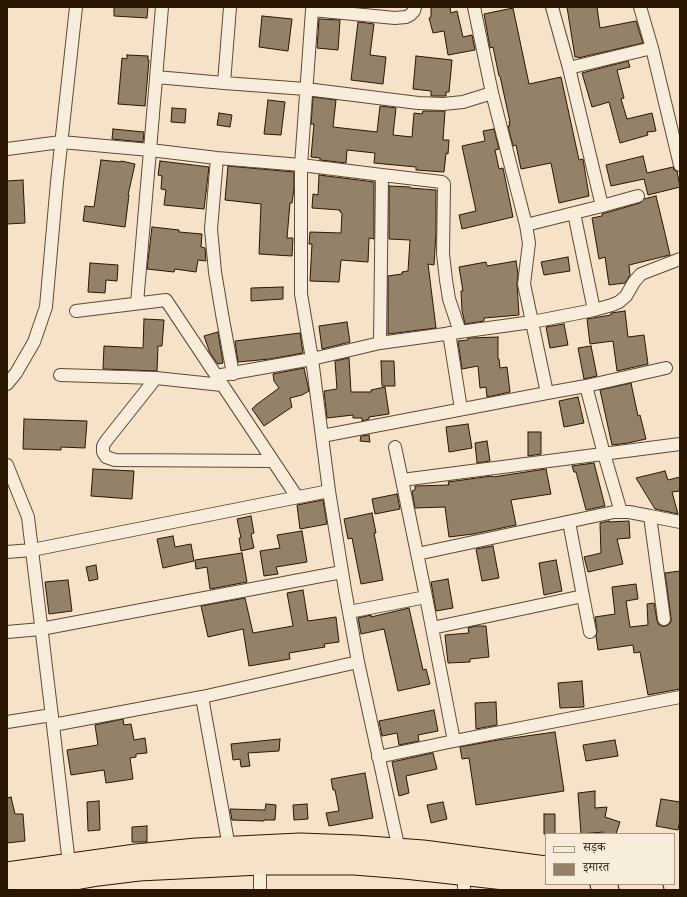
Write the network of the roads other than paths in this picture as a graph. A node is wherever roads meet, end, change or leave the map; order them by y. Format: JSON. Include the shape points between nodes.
{"nodes":[{"id":1,"x":76,"y":7,"type":"edge"},
{"id":2,"x":162,"y":7,"type":"edge"},
{"id":3,"x":230,"y":7,"type":"edge"},
{"id":4,"x":415,"y":7,"type":"edge"},
{"id":5,"x":474,"y":7,"type":"edge"},
{"id":6,"x":552,"y":7,"type":"edge"},
{"id":7,"x":640,"y":7,"type":"edge"},
{"id":8,"x":312,"y":9,"type":"edge"},
{"id":9,"x":652,"y":48,"type":"junction"},
{"id":10,"x":569,"y":68,"type":"junction"},
{"id":11,"x":156,"y":77,"type":"junction"},
{"id":12,"x":224,"y":83,"type":"junction"},
{"id":13,"x":306,"y":89,"type":"junction"},
{"id":14,"x":492,"y":93,"type":"junction"},
{"id":15,"x":61,"y":142,"type":"junction"},
{"id":16,"x":7,"y":149,"type":"edge"},
{"id":17,"x":150,"y":150,"type":"junction"},
{"id":18,"x":217,"y":158,"type":"junction"},
{"id":19,"x":680,"y":164,"type":"edge"},
{"id":20,"x":301,"y":165,"type":"junction"},
{"id":21,"x":382,"y":174,"type":"junction"},
{"id":22,"x":638,"y":196,"type":"dead end"},
{"id":23,"x":602,"y":206,"type":"junction"},
{"id":24,"x":574,"y":213,"type":"junction"},
{"id":25,"x":526,"y":226,"type":"junction"},
{"id":26,"x":680,"y":259,"type":"edge"},
{"id":27,"x":137,"y":303,"type":"junction"},
{"id":28,"x":594,"y":310,"type":"junction"},
{"id":29,"x":76,"y":311,"type":"dead end"},
{"id":30,"x":532,"y":322,"type":"junction"},
{"id":31,"x":455,"y":332,"type":"junction"},
{"id":32,"x":380,"y":343,"type":"junction"},
{"id":33,"x":312,"y":360,"type":"junction"},
{"id":34,"x":666,"y":368,"type":"dead end"},
{"id":35,"x":60,"y":374,"type":"dead end"},
{"id":36,"x":233,"y":374,"type":"junction"},
{"id":37,"x":156,"y":378,"type":"junction"},
{"id":38,"x":219,"y":380,"type":"junction"},
{"id":39,"x":7,"y":384,"type":"edge"},
{"id":40,"x":586,"y":386,"type":"junction"},
{"id":41,"x":547,"y":393,"type":"junction"},
{"id":42,"x":461,"y":409,"type":"junction"},
{"id":43,"x":322,"y":436,"type":"junction"},
{"id":44,"x":680,"y":444,"type":"edge"},
{"id":45,"x":395,"y":447,"type":"dead end"},
{"id":46,"x":604,"y":454,"type":"junction"},
{"id":47,"x":273,"y":461,"type":"junction"},
{"id":48,"x":7,"y":465,"type":"edge"},
{"id":49,"x":402,"y":480,"type":"junction"},
{"id":50,"x":329,"y":491,"type":"junction"},
{"id":51,"x":297,"y":497,"type":"junction"},
{"id":52,"x":621,"y":512,"type":"junction"},
{"id":53,"x":650,"y":516,"type":"junction"},
{"id":54,"x":569,"y":522,"type":"junction"},
{"id":55,"x":680,"y":522,"type":"edge"},
{"id":56,"x":32,"y":550,"type":"junction"},
{"id":57,"x":7,"y":552,"type":"edge"},
{"id":58,"x":417,"y":554,"type":"junction"},
{"id":59,"x":342,"y":572,"type":"junction"},
{"id":60,"x":584,"y":596,"type":"junction"},
{"id":61,"x":426,"y":597,"type":"junction"},
{"id":62,"x":349,"y":612,"type":"junction"},
{"id":63,"x":664,"y":619,"type":"dead end"},
{"id":64,"x":432,"y":628,"type":"junction"},
{"id":65,"x":41,"y":630,"type":"junction"},
{"id":66,"x":7,"y":632,"type":"edge"},
{"id":67,"x":590,"y":632,"type":"dead end"},
{"id":68,"x":358,"y":662,"type":"junction"},
{"id":69,"x":202,"y":697,"type":"junction"},
{"id":70,"x":680,"y":697,"type":"edge"},
{"id":71,"x":52,"y":720,"type":"junction"},
{"id":72,"x":7,"y":722,"type":"edge"},
{"id":73,"x":454,"y":741,"type":"junction"},
{"id":74,"x":378,"y":757,"type":"junction"},
{"id":75,"x":229,"y":847,"type":"junction"},
{"id":76,"x":399,"y":850,"type":"junction"},
{"id":77,"x":69,"y":864,"type":"junction"},
{"id":78,"x":260,"y":864,"type":"junction"},
{"id":79,"x":545,"y":867,"type":"edge"},
{"id":80,"x":7,"y":873,"type":"edge"},
{"id":81,"x":464,"y":882,"type":"edge"},
{"id":82,"x":545,"y":884,"type":"edge"},
{"id":83,"x":550,"y":885,"type":"edge"},
{"id":84,"x":633,"y":885,"type":"edge"},
{"id":85,"x":13,"y":890,"type":"edge"},
{"id":86,"x":260,"y":890,"type":"edge"},
{"id":87,"x":580,"y":890,"type":"edge"},
{"id":88,"x":653,"y":890,"type":"edge"}],
"edges":[{"from":1,"to":15,"type":"street"},
{"from":2,"to":11,"type":"street"},
{"from":3,"to":12,"type":"street"},
{"from":4,"to":8,"type":"street","via":[[410,15],[395,18]]},
{"from":5,"to":14,"type":"street"},
{"from":6,"to":10,"type":"street"},
{"from":7,"to":9,"type":"street"},
{"from":8,"to":13,"type":"street"},
{"from":9,"to":10,"type":"street"},
{"from":9,"to":19,"type":"street"},
{"from":10,"to":23,"type":"street"},
{"from":11,"to":12,"type":"street"},
{"from":11,"to":17,"type":"street"},
{"from":12,"to":13,"type":"street"},
{"from":13,"to":14,"type":"street","via":[[443,104],[462,102]]},
{"from":13,"to":20,"type":"street"},
{"from":14,"to":25,"type":"street"},
{"from":15,"to":16,"type":"street"},
{"from":15,"to":17,"type":"street"},
{"from":15,"to":39,"type":"street","via":[[46,307],[34,342]]},
{"from":17,"to":18,"type":"street"},
{"from":17,"to":27,"type":"street"},
{"from":18,"to":20,"type":"street"},
{"from":18,"to":36,"type":"street","via":[[211,229],[215,272]]},
{"from":20,"to":21,"type":"street"},
{"from":20,"to":33,"type":"street","via":[[301,294]]},
{"from":21,"to":31,"type":"street","via":[[444,184],[443,254]]},
{"from":21,"to":32,"type":"street"},
{"from":22,"to":23,"type":"street"},
{"from":23,"to":24,"type":"street"},
{"from":24,"to":25,"type":"street"},
{"from":24,"to":28,"type":"street"},
{"from":25,"to":30,"type":"street","via":[[529,243],[524,284]]},
{"from":26,"to":28,"type":"street","via":[[641,274],[619,302]]},
{"from":27,"to":29,"type":"street"},
{"from":27,"to":38,"type":"street","via":[[166,300]]},
{"from":28,"to":30,"type":"street"},
{"from":30,"to":31,"type":"street"},
{"from":30,"to":41,"type":"street"},
{"from":31,"to":32,"type":"street"},
{"from":31,"to":42,"type":"street"},
{"from":32,"to":33,"type":"street"},
{"from":33,"to":36,"type":"street"},
{"from":33,"to":43,"type":"street"},
{"from":34,"to":40,"type":"street"},
{"from":35,"to":37,"type":"street"},
{"from":36,"to":38,"type":"street"},
{"from":37,"to":38,"type":"street"},
{"from":37,"to":47,"type":"street","via":[[106,441],[103,452],[106,457],[115,460]]},
{"from":38,"to":47,"type":"street"},
{"from":40,"to":41,"type":"street"},
{"from":40,"to":46,"type":"street"},
{"from":41,"to":42,"type":"street"},
{"from":42,"to":43,"type":"street"},
{"from":43,"to":50,"type":"street"},
{"from":44,"to":46,"type":"street"},
{"from":45,"to":49,"type":"street"},
{"from":46,"to":49,"type":"street"},
{"from":46,"to":52,"type":"street"},
{"from":47,"to":51,"type":"street"},
{"from":48,"to":56,"type":"street","via":[[28,517]]},
{"from":49,"to":58,"type":"street"},
{"from":50,"to":51,"type":"street"},
{"from":50,"to":59,"type":"street"},
{"from":51,"to":56,"type":"street"},
{"from":52,"to":53,"type":"street"},
{"from":52,"to":54,"type":"street"},
{"from":53,"to":55,"type":"street"},
{"from":53,"to":63,"type":"street"},
{"from":54,"to":58,"type":"street"},
{"from":54,"to":60,"type":"street"},
{"from":56,"to":57,"type":"street"},
{"from":56,"to":65,"type":"street"},
{"from":58,"to":61,"type":"street"},
{"from":59,"to":62,"type":"street"},
{"from":59,"to":65,"type":"street"},
{"from":60,"to":64,"type":"street"},
{"from":60,"to":67,"type":"street"},
{"from":61,"to":62,"type":"street"},
{"from":61,"to":64,"type":"street"},
{"from":62,"to":68,"type":"street"},
{"from":64,"to":73,"type":"street"},
{"from":65,"to":66,"type":"street"},
{"from":65,"to":71,"type":"street"},
{"from":68,"to":69,"type":"street"},
{"from":68,"to":74,"type":"street"},
{"from":69,"to":71,"type":"street"},
{"from":69,"to":75,"type":"street"},
{"from":70,"to":73,"type":"street"},
{"from":71,"to":72,"type":"street"},
{"from":71,"to":77,"type":"street"},
{"from":73,"to":74,"type":"street"},
{"from":74,"to":76,"type":"street"},
{"from":75,"to":76,"type":"highway","via":[[300,844]]},
{"from":75,"to":77,"type":"highway"},
{"from":76,"to":79,"type":"highway"},
{"from":77,"to":80,"type":"highway"},
{"from":78,"to":81,"type":"highway","via":[[354,864]]},
{"from":78,"to":85,"type":"highway","via":[[132,871]]},
{"from":78,"to":86,"type":"street"},
{"from":81,"to":82,"type":"highway"},
{"from":83,"to":87,"type":"highway"},
{"from":84,"to":88,"type":"highway"}]}
